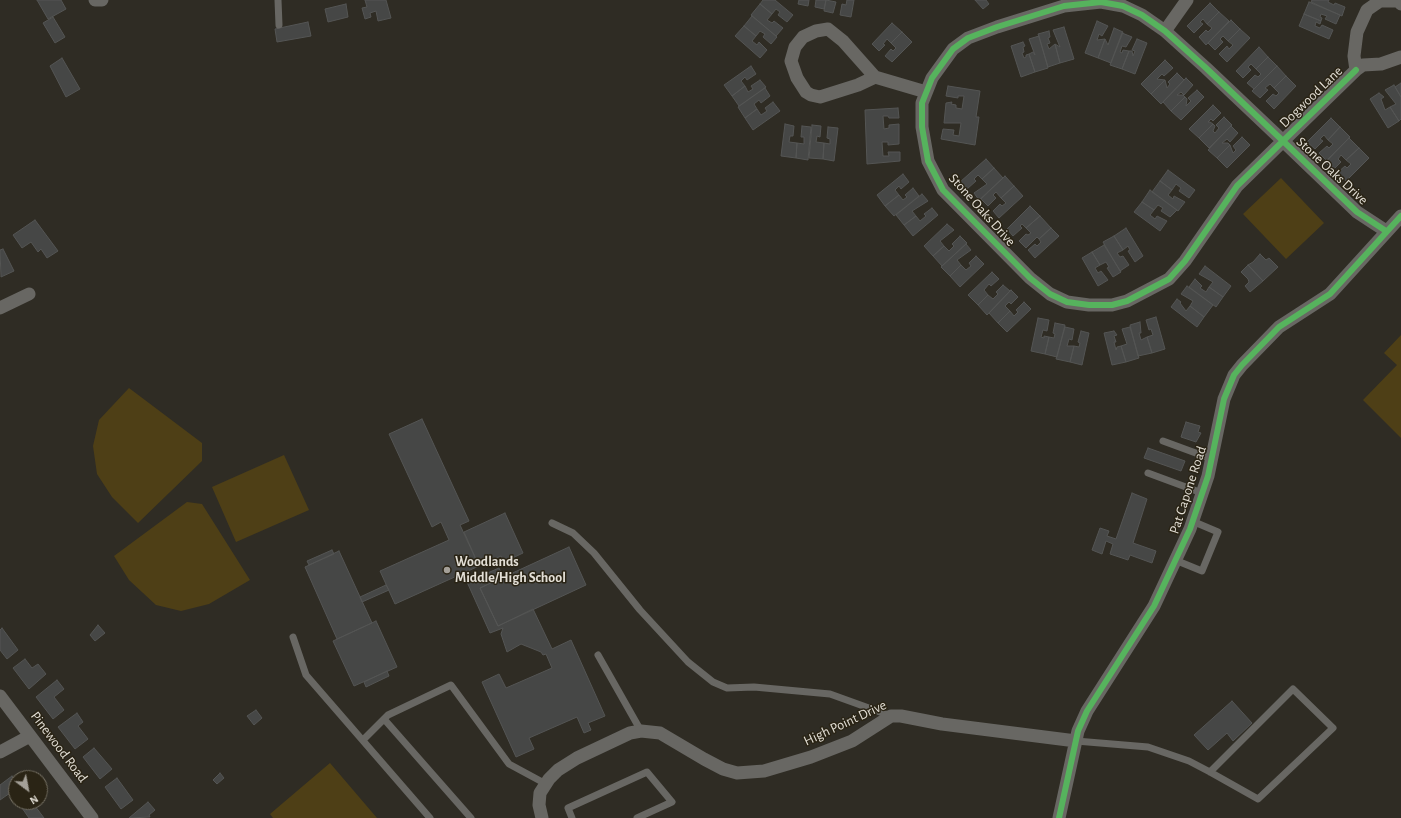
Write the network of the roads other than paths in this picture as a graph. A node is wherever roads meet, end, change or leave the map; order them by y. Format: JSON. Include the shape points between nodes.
{"nodes":[{"id":1,"x":95,"y":0,"type":"edge"},
{"id":2,"x":102,"y":0,"type":"edge"},
{"id":3,"x":278,"y":0,"type":"edge"},
{"id":4,"x":1187,"y":0,"type":"edge"},
{"id":5,"x":1401,"y":4,"type":"edge"},
{"id":6,"x":279,"y":25,"type":"dead end"},
{"id":7,"x":1165,"y":31,"type":"junction"},
{"id":8,"x":1401,"y":57,"type":"edge"},
{"id":9,"x":1356,"y":70,"type":"junction"},
{"id":10,"x":875,"y":77,"type":"junction"},
{"id":11,"x":926,"y":92,"type":"junction"},
{"id":12,"x":1283,"y":141,"type":"junction"},
{"id":13,"x":1401,"y":216,"type":"edge"},
{"id":14,"x":1386,"y":231,"type":"junction"},
{"id":15,"x":29,"y":294,"type":"dead end"},
{"id":16,"x":0,"y":308,"type":"edge"},
{"id":17,"x":1163,"y":441,"type":"dead end"},
{"id":18,"x":1212,"y":459,"type":"junction"},
{"id":19,"x":1148,"y":473,"type":"dead end"},
{"id":20,"x":1202,"y":493,"type":"junction"},
{"id":21,"x":1192,"y":521,"type":"junction"},
{"id":22,"x":552,"y":523,"type":"dead end"},
{"id":23,"x":1175,"y":560,"type":"junction"},
{"id":24,"x":293,"y":637,"type":"dead end"},
{"id":25,"x":598,"y":654,"type":"dead end"},
{"id":26,"x":0,"y":696,"type":"edge"},
{"id":27,"x":891,"y":716,"type":"junction"},
{"id":28,"x":384,"y":719,"type":"junction"},
{"id":29,"x":641,"y":731,"type":"junction"},
{"id":30,"x":30,"y":736,"type":"junction"},
{"id":31,"x":363,"y":740,"type":"junction"},
{"id":32,"x":1076,"y":741,"type":"junction"},
{"id":33,"x":0,"y":752,"type":"edge"},
{"id":34,"x":1210,"y":772,"type":"junction"},
{"id":35,"x":546,"y":784,"type":"junction"},
{"id":36,"x":92,"y":818,"type":"edge"},
{"id":37,"x":430,"y":818,"type":"edge"},
{"id":38,"x":471,"y":818,"type":"edge"},
{"id":39,"x":542,"y":818,"type":"edge"},
{"id":40,"x":572,"y":818,"type":"edge"},
{"id":41,"x":637,"y":818,"type":"edge"},
{"id":42,"x":1059,"y":818,"type":"edge"}],
"edges":[{"from":1,"to":2,"type":"street"},
{"from":3,"to":6,"type":"lane"},
{"from":4,"to":7,"type":"street"},
{"from":5,"to":9,"type":"street","name":"Dogwood Lane","via":[[1398,1],[1380,1],[1367,10],[1357,32],[1354,56]]},
{"from":7,"to":11,"type":"street","name":"Stone Oaks Drive","via":[[1123,6],[1101,2],[1064,6],[968,38],[953,49],[932,78]]},
{"from":7,"to":12,"type":"street","name":"Stone Oaks Drive"},
{"from":8,"to":9,"type":"street","name":"Dogwood Lane","via":[[1382,64],[1363,65]]},
{"from":9,"to":12,"type":"street","name":"Dogwood Lane"},
{"from":10,"to":10,"type":"street","via":[[820,97],[811,95],[797,78],[791,61],[795,46],[803,37],[828,29],[844,41]]},
{"from":10,"to":11,"type":"street"},
{"from":11,"to":12,"type":"street","name":"Stone Oaks Drive","via":[[922,103],[922,127],[928,161],[943,190],[1030,278],[1050,294],[1074,303],[1120,303],[1169,279],[1185,261],[1237,186]]},
{"from":12,"to":14,"type":"street","name":"Stone Oaks Drive","via":[[1356,212]]},
{"from":13,"to":14,"type":"street","name":"Pat Capone Road"},
{"from":14,"to":18,"type":"street","name":"Pat Capone Road","via":[[1330,294],[1279,327],[1234,374],[1224,399]]},
{"from":15,"to":16,"type":"street"},
{"from":17,"to":18,"type":"lane"},
{"from":18,"to":20,"type":"street","name":"Pat Capone Road"},
{"from":19,"to":20,"type":"lane"},
{"from":20,"to":21,"type":"street","name":"Pat Capone Road"},
{"from":21,"to":23,"type":"street","name":"Pat Capone Road"},
{"from":21,"to":23,"type":"lane","via":[[1218,532],[1202,571]]},
{"from":22,"to":27,"type":"lane","via":[[572,533],[594,553],[640,610],[688,662],[713,682],[726,688],[754,687],[830,694]]},
{"from":23,"to":32,"type":"street","name":"Pat Capone Road","via":[[1154,606],[1087,711]]},
{"from":24,"to":31,"type":"lane","via":[[306,675]]},
{"from":25,"to":29,"type":"lane"},
{"from":26,"to":30,"type":"street","name":"Pinewood Road"},
{"from":27,"to":29,"type":"street","name":"High Point Drive","via":[[852,741],[811,757],[764,771],[737,773],[704,760],[660,733]]},
{"from":27,"to":32,"type":"street","name":"High Point Drive"},
{"from":28,"to":31,"type":"lane"},
{"from":28,"to":35,"type":"lane","via":[[451,685],[509,764]]},
{"from":28,"to":38,"type":"lane"},
{"from":29,"to":35,"type":"street","name":"High Point Drive","via":[[630,732],[577,758],[558,770]]},
{"from":30,"to":33,"type":"street"},
{"from":30,"to":36,"type":"street","name":"Pinewood Road"},
{"from":31,"to":37,"type":"lane"},
{"from":32,"to":34,"type":"lane","via":[[1148,747],[1189,761]]},
{"from":32,"to":42,"type":"street","name":"Pat Capone Road"},
{"from":34,"to":34,"type":"lane","via":[[1258,799],[1333,728],[1293,689]]},
{"from":35,"to":39,"type":"street","name":"High Point Drive","via":[[540,793]]},
{"from":40,"to":41,"type":"lane","via":[[568,808],[647,772],[672,802]]}]}
